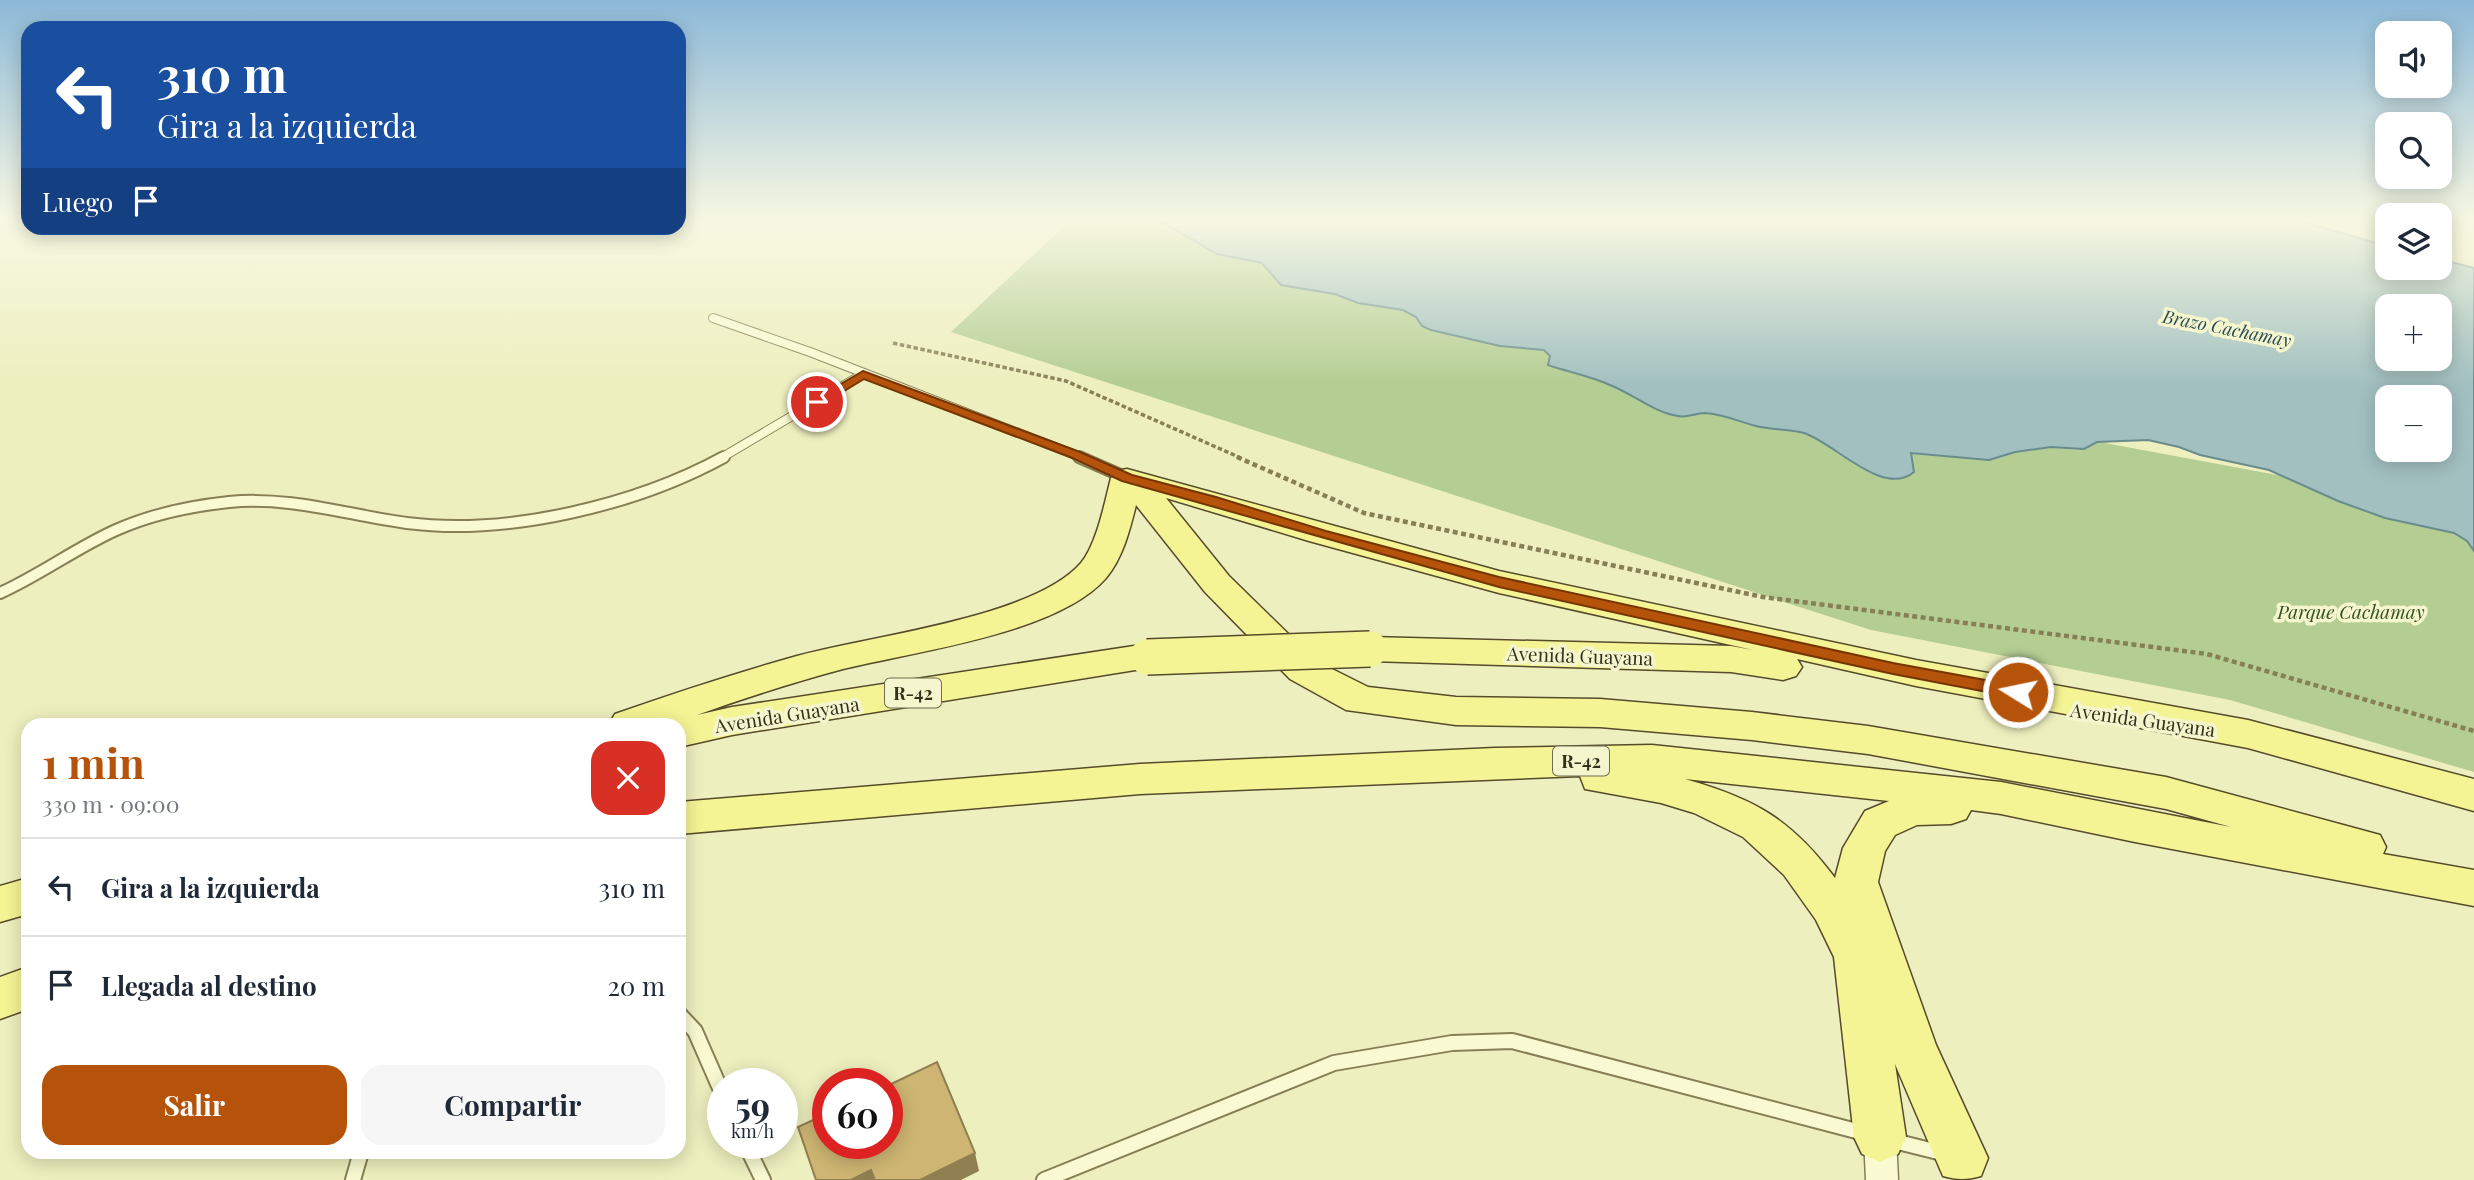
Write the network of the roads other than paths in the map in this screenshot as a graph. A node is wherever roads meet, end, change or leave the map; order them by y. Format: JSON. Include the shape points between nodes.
{"nodes":[{"id":1,"x":713,"y":318,"type":"dead end"},
{"id":2,"x":863,"y":374,"type":"junction"},
{"id":3,"x":1127,"y":478,"type":"junction"},
{"id":4,"x":0,"y":593,"type":"edge"},
{"id":5,"x":647,"y":718,"type":"edge"},
{"id":6,"x":686,"y":731,"type":"edge"},
{"id":7,"x":2248,"y":734,"type":"junction"},
{"id":8,"x":1495,"y":763,"type":"junction"},
{"id":9,"x":2474,"y":795,"type":"edge"},
{"id":10,"x":686,"y":817,"type":"edge"},
{"id":11,"x":2135,"y":826,"type":"junction"},
{"id":12,"x":2474,"y":877,"type":"edge"},
{"id":13,"x":2474,"y":888,"type":"edge"},
{"id":14,"x":21,"y":898,"type":"edge"},
{"id":15,"x":0,"y":904,"type":"edge"},
{"id":16,"x":21,"y":990,"type":"edge"},
{"id":17,"x":0,"y":998,"type":"edge"},
{"id":18,"x":686,"y":1021,"type":"edge"},
{"id":19,"x":711,"y":1068,"type":"edge"},
{"id":20,"x":1880,"y":1137,"type":"junction"},
{"id":21,"x":359,"y":1159,"type":"edge"},
{"id":22,"x":753,"y":1159,"type":"edge"},
{"id":23,"x":1963,"y":1169,"type":"edge"},
{"id":24,"x":352,"y":1180,"type":"edge"},
{"id":25,"x":763,"y":1180,"type":"edge"},
{"id":26,"x":1044,"y":1180,"type":"edge"},
{"id":27,"x":1882,"y":1180,"type":"edge"}],
"edges":[{"from":1,"to":2,"type":"lane"},
{"from":2,"to":3,"type":"lane"},
{"from":2,"to":4,"type":"lane","via":[[700,470],[603,503],[513,520],[435,525],[385,521],[288,501],[220,503],[160,514],[115,531]]},
{"from":3,"to":5,"type":"main road","via":[[1118,518],[1094,570],[1049,600],[984,625],[822,661]]},
{"from":3,"to":7,"type":"main road","via":[[1499,582],[1916,673]]},
{"from":3,"to":12,"type":"main road","via":[[1159,509],[1217,584],[1303,670],[1360,700],[1456,711],[1614,715],[1868,740],[2166,793]]},
{"from":6,"to":7,"type":"main road","name":"Avenida Guayana","number":"R-42","bridge":true,"via":[[1147,657],[1370,649],[1731,659]]},
{"from":7,"to":9,"type":"main road","name":"Avenida Guayana","number":"R-42"},
{"from":8,"to":10,"type":"main road","number":"R-42","via":[[1140,779]]},
{"from":8,"to":11,"type":"main road","number":"R-42","via":[[1652,760],[2001,798]]},
{"from":8,"to":20,"type":"main road","via":[[1661,787],[1708,801],[1758,825],[1799,863],[1832,908],[1857,957]]},
{"from":11,"to":13,"type":"main road","number":"R-42"},
{"from":11,"to":23,"type":"main road","via":[[1968,808],[1913,809],[1880,823],[1864,848],[1856,882],[1912,1045]]},
{"from":14,"to":15,"type":"main road"},
{"from":16,"to":17,"type":"main road"},
{"from":18,"to":19,"type":"lane"},
{"from":20,"to":23,"type":"lane"},
{"from":20,"to":26,"type":"lane","via":[[1511,1041],[1452,1043],[1334,1063]]},
{"from":20,"to":27,"type":"street"},
{"from":21,"to":24,"type":"lane"},
{"from":22,"to":25,"type":"lane"}]}
